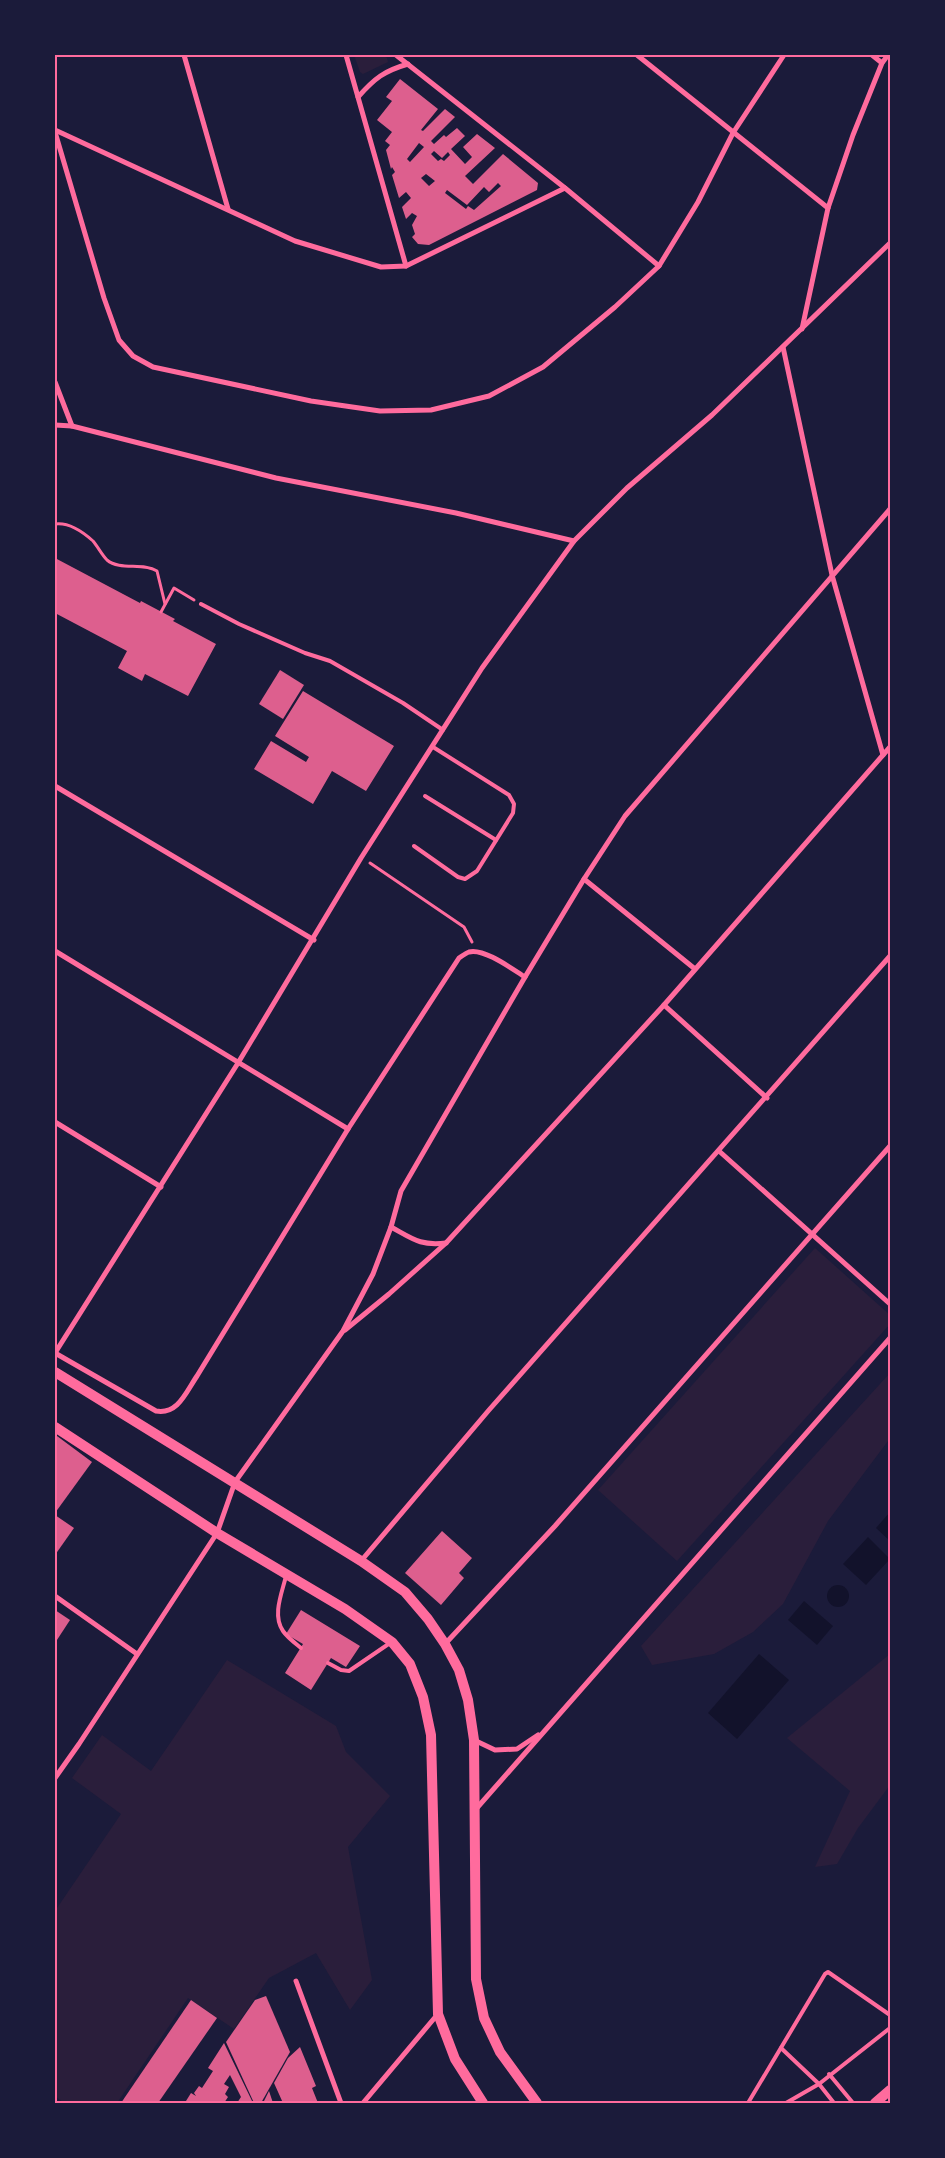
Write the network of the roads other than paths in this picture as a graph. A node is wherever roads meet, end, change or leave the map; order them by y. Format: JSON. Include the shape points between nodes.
{"nodes":[{"id":1,"x":184,"y":55,"type":"edge"},
{"id":2,"x":346,"y":55,"type":"edge"},
{"id":3,"x":396,"y":55,"type":"edge"},
{"id":4,"x":637,"y":55,"type":"edge"},
{"id":5,"x":784,"y":55,"type":"edge"},
{"id":6,"x":872,"y":55,"type":"edge"},
{"id":7,"x":888,"y":55,"type":"edge"},
{"id":8,"x":882,"y":63,"type":"junction"},
{"id":9,"x":408,"y":64,"type":"junction"},
{"id":10,"x":358,"y":97,"type":"junction"},
{"id":11,"x":55,"y":131,"type":"edge"},
{"id":12,"x":733,"y":133,"type":"junction"},
{"id":13,"x":565,"y":188,"type":"junction"},
{"id":14,"x":828,"y":208,"type":"junction"},
{"id":15,"x":228,"y":209,"type":"junction"},
{"id":16,"x":890,"y":243,"type":"edge"},
{"id":17,"x":406,"y":266,"type":"junction"},
{"id":18,"x":658,"y":266,"type":"junction"},
{"id":19,"x":802,"y":329,"type":"junction"},
{"id":20,"x":783,"y":347,"type":"junction"},
{"id":21,"x":55,"y":382,"type":"edge"},
{"id":22,"x":55,"y":425,"type":"edge"},
{"id":23,"x":72,"y":426,"type":"junction"},
{"id":24,"x":890,"y":509,"type":"edge"},
{"id":25,"x":574,"y":541,"type":"junction"},
{"id":26,"x":832,"y":575,"type":"junction"},
{"id":27,"x":201,"y":604,"type":"road end"},
{"id":28,"x":443,"y":730,"type":"junction"},
{"id":29,"x":432,"y":747,"type":"junction"},
{"id":30,"x":890,"y":747,"type":"edge"},
{"id":31,"x":883,"y":755,"type":"junction"},
{"id":32,"x":55,"y":786,"type":"edge"},
{"id":33,"x":425,"y":796,"type":"dead end"},
{"id":34,"x":496,"y":840,"type":"junction"},
{"id":35,"x":414,"y":846,"type":"dead end"},
{"id":36,"x":584,"y":879,"type":"junction"},
{"id":37,"x":314,"y":940,"type":"junction"},
{"id":38,"x":55,"y":951,"type":"edge"},
{"id":39,"x":890,"y":956,"type":"edge"},
{"id":40,"x":694,"y":969,"type":"junction"},
{"id":41,"x":525,"y":977,"type":"junction"},
{"id":42,"x":664,"y":1005,"type":"junction"},
{"id":43,"x":238,"y":1063,"type":"junction"},
{"id":44,"x":767,"y":1098,"type":"junction"},
{"id":45,"x":55,"y":1122,"type":"edge"},
{"id":46,"x":348,"y":1129,"type":"junction"},
{"id":47,"x":890,"y":1146,"type":"edge"},
{"id":48,"x":720,"y":1151,"type":"junction"},
{"id":49,"x":161,"y":1187,"type":"junction"},
{"id":50,"x":391,"y":1227,"type":"junction"},
{"id":51,"x":811,"y":1234,"type":"junction"},
{"id":52,"x":446,"y":1243,"type":"junction"},
{"id":53,"x":890,"y":1304,"type":"edge"},
{"id":54,"x":343,"y":1332,"type":"junction"},
{"id":55,"x":890,"y":1338,"type":"edge"},
{"id":56,"x":55,"y":1353,"type":"edge"},
{"id":57,"x":55,"y":1372,"type":"edge"},
{"id":58,"x":55,"y":1427,"type":"edge"},
{"id":59,"x":234,"y":1482,"type":"junction"},
{"id":60,"x":216,"y":1533,"type":"junction"},
{"id":61,"x":361,"y":1561,"type":"junction"},
{"id":62,"x":286,"y":1574,"type":"junction"},
{"id":63,"x":55,"y":1596,"type":"edge"},
{"id":64,"x":392,"y":1642,"type":"junction"},
{"id":65,"x":445,"y":1644,"type":"junction"},
{"id":66,"x":301,"y":1648,"type":"dead end"},
{"id":67,"x":136,"y":1654,"type":"junction"},
{"id":68,"x":328,"y":1663,"type":"dead end"},
{"id":69,"x":546,"y":1728,"type":"junction"},
{"id":70,"x":474,"y":1740,"type":"junction"},
{"id":71,"x":55,"y":1778,"type":"edge"},
{"id":72,"x":474,"y":1811,"type":"junction"},
{"id":73,"x":296,"y":1981,"type":"dead end"},
{"id":74,"x":438,"y":2014,"type":"junction"},
{"id":75,"x":890,"y":2015,"type":"edge"},
{"id":76,"x":890,"y":2028,"type":"edge"},
{"id":77,"x":781,"y":2048,"type":"junction"},
{"id":78,"x":830,"y":2074,"type":"junction"},
{"id":79,"x":818,"y":2084,"type":"junction"},
{"id":80,"x":890,"y":2090,"type":"edge"},
{"id":81,"x":341,"y":2103,"type":"edge"},
{"id":82,"x":363,"y":2103,"type":"edge"},
{"id":83,"x":483,"y":2103,"type":"edge"},
{"id":84,"x":537,"y":2103,"type":"edge"},
{"id":85,"x":748,"y":2103,"type":"edge"},
{"id":86,"x":786,"y":2103,"type":"edge"},
{"id":87,"x":834,"y":2103,"type":"edge"},
{"id":88,"x":853,"y":2103,"type":"edge"},
{"id":89,"x":875,"y":2103,"type":"edge"}],
"edges":[{"from":1,"to":15,"type":"street"},
{"from":2,"to":10,"type":"street"},
{"from":3,"to":9,"type":"street"},
{"from":4,"to":12,"type":"street"},
{"from":5,"to":12,"type":"street"},
{"from":6,"to":8,"type":"street"},
{"from":7,"to":8,"type":"street"},
{"from":8,"to":14,"type":"street"},
{"from":9,"to":10,"type":"street","via":[[373,79]]},
{"from":9,"to":13,"type":"street"},
{"from":10,"to":17,"type":"street"},
{"from":11,"to":15,"type":"street"},
{"from":11,"to":18,"type":"street","via":[[119,340],[132,356],[153,367],[310,401],[380,411],[431,410],[489,396],[543,367],[615,308]]},
{"from":12,"to":14,"type":"street"},
{"from":12,"to":18,"type":"street","via":[[698,202]]},
{"from":13,"to":17,"type":"street"},
{"from":13,"to":18,"type":"street"},
{"from":14,"to":19,"type":"street"},
{"from":15,"to":17,"type":"street","via":[[295,241],[381,267]]},
{"from":16,"to":19,"type":"street"},
{"from":19,"to":20,"type":"street"},
{"from":20,"to":25,"type":"street","via":[[712,415],[627,488]]},
{"from":20,"to":26,"type":"street"},
{"from":21,"to":23,"type":"street"},
{"from":22,"to":23,"type":"street"},
{"from":23,"to":25,"type":"street","via":[[276,478],[456,513]]},
{"from":24,"to":26,"type":"street"},
{"from":25,"to":28,"type":"street","via":[[482,668]]},
{"from":26,"to":31,"type":"street"},
{"from":26,"to":36,"type":"street","via":[[625,816]]},
{"from":27,"to":28,"type":"lane","via":[[238,624],[330,661]]},
{"from":28,"to":29,"type":"street"},
{"from":29,"to":34,"type":"lane","via":[[509,795],[514,804],[513,812]]},
{"from":29,"to":37,"type":"street","via":[[361,858]]},
{"from":30,"to":31,"type":"street"},
{"from":31,"to":40,"type":"street"},
{"from":32,"to":37,"type":"street"},
{"from":33,"to":34,"type":"lane"},
{"from":34,"to":35,"type":"lane","via":[[477,871],[465,879]]},
{"from":36,"to":40,"type":"street"},
{"from":36,"to":41,"type":"street"},
{"from":37,"to":43,"type":"street"},
{"from":38,"to":43,"type":"street"},
{"from":39,"to":44,"type":"street"},
{"from":40,"to":42,"type":"street"},
{"from":41,"to":46,"type":"street","via":[[477,952],[468,952],[459,958]]},
{"from":41,"to":50,"type":"street","via":[[401,1191]]},
{"from":42,"to":44,"type":"street"},
{"from":42,"to":52,"type":"street"},
{"from":43,"to":46,"type":"street"},
{"from":43,"to":49,"type":"street"},
{"from":44,"to":48,"type":"street"},
{"from":45,"to":49,"type":"street"},
{"from":46,"to":56,"type":"street","via":[[176,1408],[166,1413],[156,1411]]},
{"from":47,"to":51,"type":"street"},
{"from":48,"to":51,"type":"street"},
{"from":48,"to":61,"type":"street","via":[[489,1410]]},
{"from":49,"to":56,"type":"street"},
{"from":50,"to":52,"type":"street","via":[[429,1245]]},
{"from":50,"to":54,"type":"street","via":[[374,1274]]},
{"from":51,"to":53,"type":"street"},
{"from":51,"to":65,"type":"street","via":[[554,1526]]},
{"from":52,"to":54,"type":"street"},
{"from":54,"to":59,"type":"street"},
{"from":55,"to":69,"type":"street"},
{"from":57,"to":59,"type":"main road"},
{"from":58,"to":60,"type":"main road"},
{"from":59,"to":60,"type":"street"},
{"from":59,"to":61,"type":"main road"},
{"from":60,"to":62,"type":"main road"},
{"from":60,"to":67,"type":"street"},
{"from":61,"to":65,"type":"main road","via":[[405,1592]]},
{"from":62,"to":64,"type":"main road"},
{"from":62,"to":66,"type":"lane","via":[[278,1618],[282,1632]]},
{"from":63,"to":67,"type":"street"},
{"from":64,"to":68,"type":"lane","via":[[350,1671]]},
{"from":64,"to":74,"type":"main road","via":[[410,1664],[423,1697],[431,1735]]},
{"from":65,"to":70,"type":"main road","via":[[459,1670],[468,1700]]},
{"from":67,"to":71,"type":"street"},
{"from":69,"to":70,"type":"street","via":[[517,1749],[495,1750]]},
{"from":69,"to":72,"type":"street"},
{"from":70,"to":72,"type":"main road"},
{"from":72,"to":84,"type":"main road","via":[[476,1979],[484,2018],[500,2052]]},
{"from":73,"to":81,"type":"street"},
{"from":74,"to":82,"type":"street"},
{"from":74,"to":83,"type":"main road","via":[[455,2059]]},
{"from":75,"to":77,"type":"lane","via":[[828,1972]]},
{"from":76,"to":78,"type":"lane"},
{"from":77,"to":79,"type":"lane"},
{"from":77,"to":85,"type":"lane"},
{"from":78,"to":79,"type":"lane"},
{"from":78,"to":88,"type":"lane"},
{"from":79,"to":86,"type":"lane"},
{"from":79,"to":87,"type":"lane"},
{"from":80,"to":89,"type":"main road"}]}
